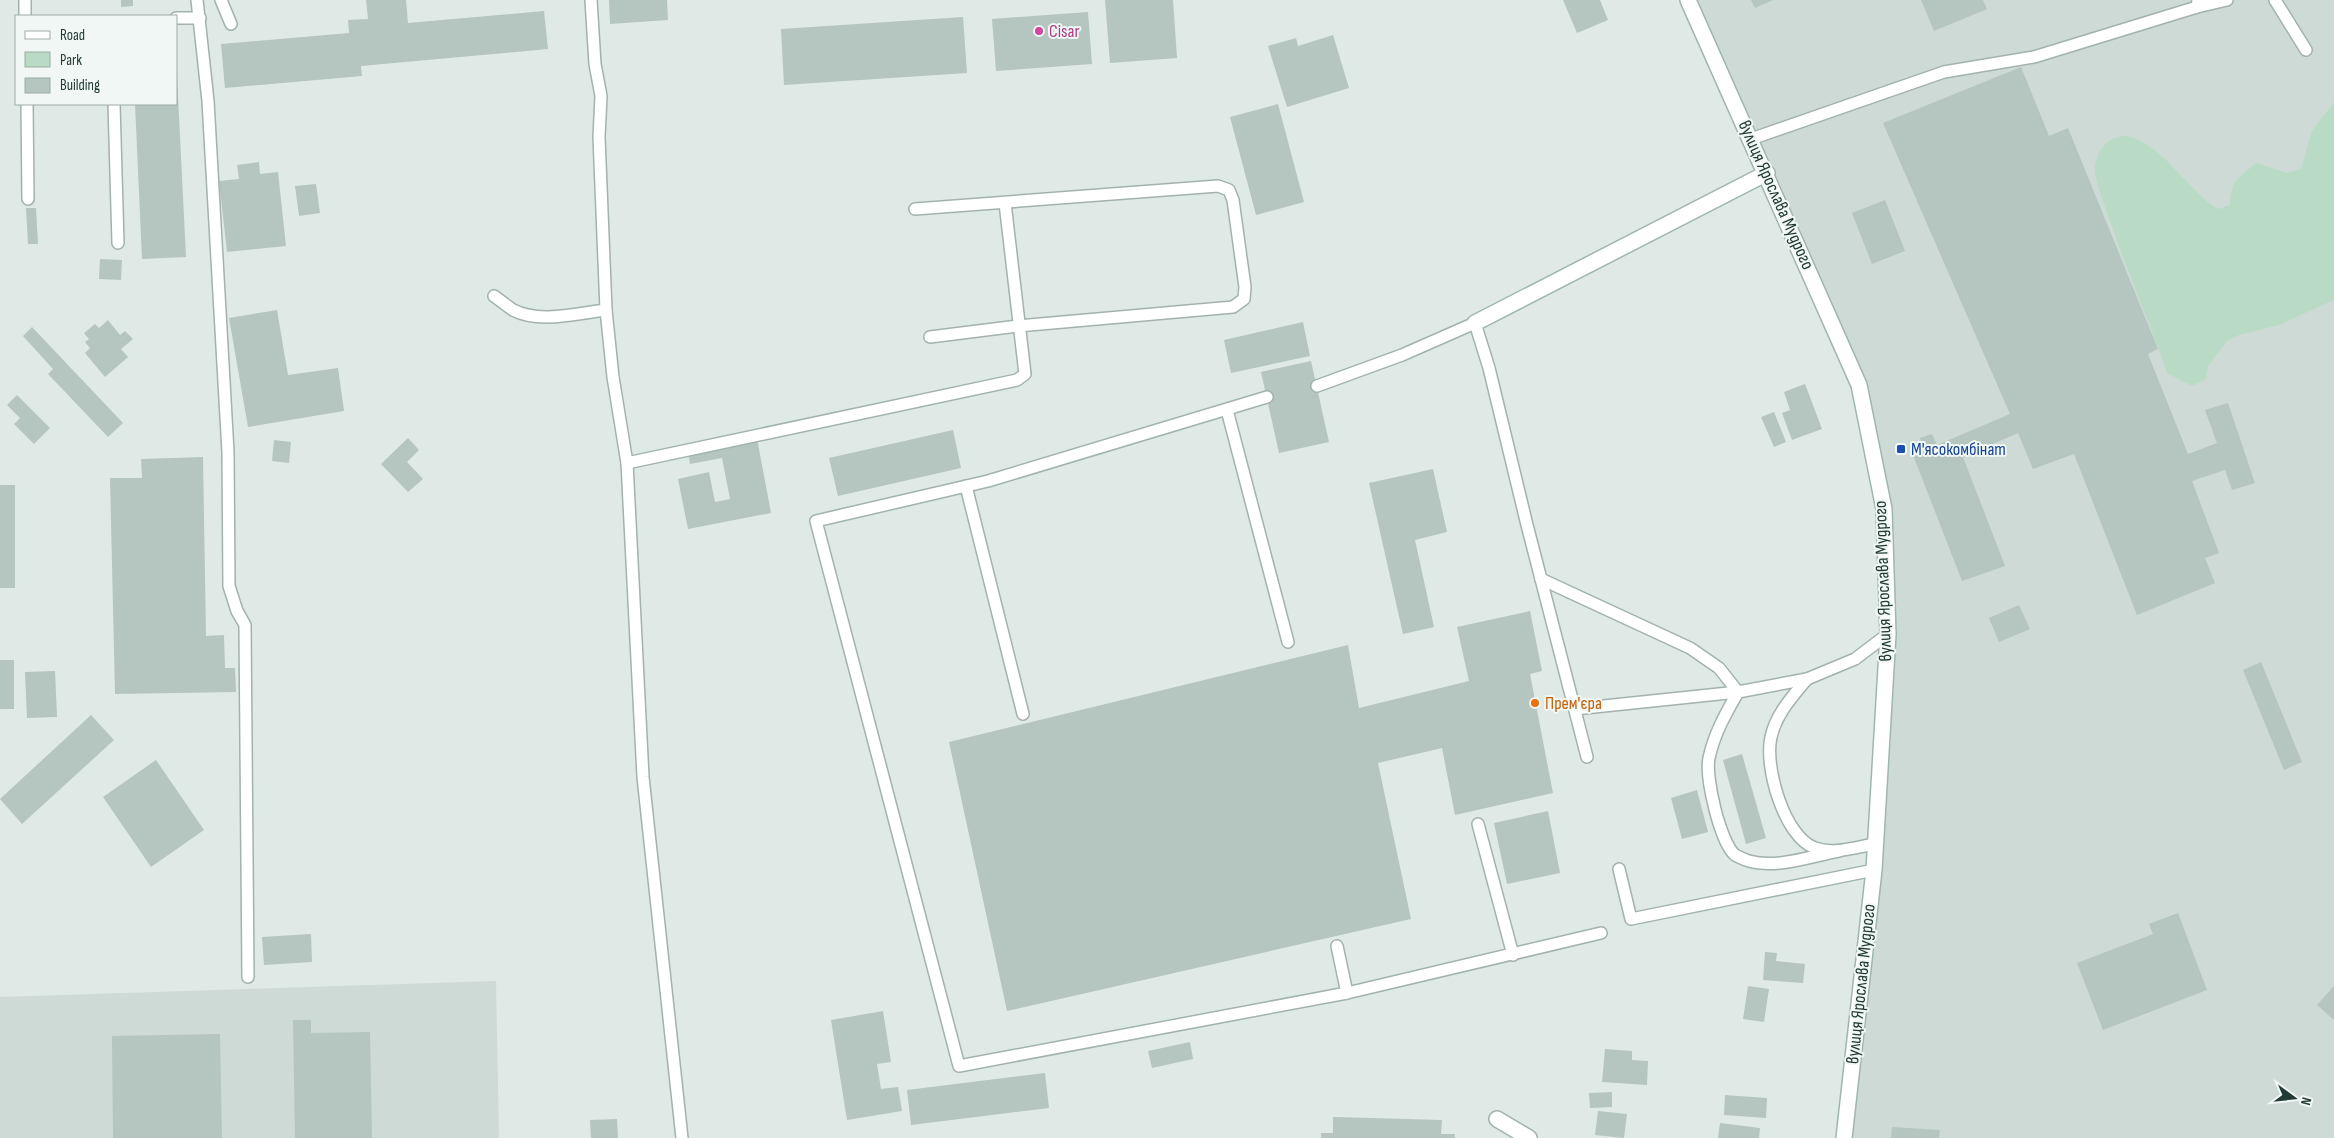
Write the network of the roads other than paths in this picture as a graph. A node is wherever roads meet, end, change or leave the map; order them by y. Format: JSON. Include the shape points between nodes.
{"nodes":[{"id":1,"x":25,"y":0,"type":"edge"},
{"id":2,"x":197,"y":0,"type":"edge"},
{"id":3,"x":221,"y":0,"type":"edge"},
{"id":4,"x":591,"y":0,"type":"edge"},
{"id":5,"x":1688,"y":0,"type":"edge"},
{"id":6,"x":2227,"y":0,"type":"edge"},
{"id":7,"x":2275,"y":0,"type":"edge"},
{"id":8,"x":2198,"y":3,"type":"edge"},
{"id":9,"x":25,"y":15,"type":"edge"},
{"id":10,"x":178,"y":18,"type":"edge"},
{"id":11,"x":200,"y":18,"type":"junction"},
{"id":12,"x":231,"y":24,"type":"dead end"},
{"id":13,"x":2306,"y":50,"type":"dead end"},
{"id":14,"x":26,"y":105,"type":"edge"},
{"id":15,"x":114,"y":105,"type":"edge"},
{"id":16,"x":1751,"y":139,"type":"junction"},
{"id":17,"x":1767,"y":173,"type":"junction"},
{"id":18,"x":28,"y":199,"type":"dead end"},
{"id":19,"x":1005,"y":203,"type":"junction"},
{"id":20,"x":915,"y":209,"type":"dead end"},
{"id":21,"x":118,"y":243,"type":"dead end"},
{"id":22,"x":494,"y":296,"type":"dead end"},
{"id":23,"x":606,"y":310,"type":"junction"},
{"id":24,"x":1475,"y":323,"type":"junction"},
{"id":25,"x":1018,"y":326,"type":"junction"},
{"id":26,"x":930,"y":336,"type":"dead end"},
{"id":27,"x":1317,"y":386,"type":"dead end"},
{"id":28,"x":1267,"y":397,"type":"dead end"},
{"id":29,"x":1227,"y":410,"type":"junction"},
{"id":30,"x":627,"y":463,"type":"junction"},
{"id":31,"x":966,"y":486,"type":"junction"},
{"id":32,"x":1541,"y":579,"type":"junction"},
{"id":33,"x":1888,"y":634,"type":"junction"},
{"id":34,"x":1288,"y":642,"type":"dead end"},
{"id":35,"x":1807,"y":679,"type":"junction"},
{"id":36,"x":1738,"y":692,"type":"junction"},
{"id":37,"x":1575,"y":709,"type":"junction"},
{"id":38,"x":1024,"y":714,"type":"dead end"},
{"id":39,"x":1588,"y":758,"type":"dead end"},
{"id":40,"x":1478,"y":824,"type":"dead end"},
{"id":41,"x":1875,"y":844,"type":"junction"},
{"id":42,"x":1839,"y":851,"type":"junction"},
{"id":43,"x":1619,"y":869,"type":"dead end"},
{"id":44,"x":1874,"y":870,"type":"junction"},
{"id":45,"x":1600,"y":933,"type":"dead end"},
{"id":46,"x":1337,"y":946,"type":"dead end"},
{"id":47,"x":1512,"y":955,"type":"junction"},
{"id":48,"x":248,"y":978,"type":"dead end"},
{"id":49,"x":1347,"y":992,"type":"junction"},
{"id":50,"x":1497,"y":1118,"type":"dead end"},
{"id":51,"x":682,"y":1138,"type":"edge"},
{"id":52,"x":1529,"y":1138,"type":"edge"},
{"id":53,"x":1844,"y":1138,"type":"edge"}],
"edges":[{"from":1,"to":9,"type":"lane"},
{"from":2,"to":11,"type":"lane"},
{"from":3,"to":12,"type":"lane"},
{"from":4,"to":23,"type":"lane","via":[[595,64],[601,96],[599,137]]},
{"from":5,"to":16,"type":"main road","name":"вулиця Ярослава Мудрого"},
{"from":6,"to":8,"type":"lane"},
{"from":7,"to":13,"type":"lane"},
{"from":8,"to":16,"type":"lane","via":[[2034,57],[1944,72]]},
{"from":10,"to":11,"type":"lane"},
{"from":11,"to":48,"type":"lane","via":[[228,452],[229,586],[236,612],[245,625]]},
{"from":14,"to":18,"type":"lane"},
{"from":15,"to":21,"type":"lane"},
{"from":16,"to":17,"type":"main road","name":"вулиця Ярослава Мудрого"},
{"from":17,"to":24,"type":"main road"},
{"from":17,"to":33,"type":"main road","name":"вулиця Ярослава Мудрого","via":[[1859,385],[1884,509]]},
{"from":19,"to":20,"type":"lane"},
{"from":19,"to":25,"type":"lane"},
{"from":19,"to":25,"type":"lane","via":[[1218,186],[1229,190],[1233,200],[1245,287],[1244,299],[1233,307]]},
{"from":22,"to":23,"type":"lane","via":[[515,311],[536,316]]},
{"from":23,"to":30,"type":"lane"},
{"from":24,"to":27,"type":"lane","via":[[1402,355]]},
{"from":24,"to":32,"type":"lane"},
{"from":25,"to":26,"type":"lane"},
{"from":25,"to":30,"type":"lane","via":[[1025,374],[1017,380]]},
{"from":28,"to":29,"type":"lane"},
{"from":29,"to":31,"type":"lane"},
{"from":29,"to":34,"type":"lane"},
{"from":30,"to":51,"type":"lane","via":[[643,776]]},
{"from":31,"to":38,"type":"lane"},
{"from":31,"to":49,"type":"lane","via":[[816,521],[959,1066]]},
{"from":32,"to":36,"type":"lane","via":[[1690,648],[1719,668]]},
{"from":32,"to":37,"type":"lane"},
{"from":33,"to":35,"type":"lane","via":[[1854,659]]},
{"from":33,"to":41,"type":"main road","name":"вулиця Ярослава Мудрого"},
{"from":35,"to":36,"type":"lane"},
{"from":35,"to":42,"type":"lane","via":[[1783,707],[1770,737],[1770,768],[1778,799],[1796,834],[1814,848]]},
{"from":36,"to":37,"type":"lane"},
{"from":36,"to":42,"type":"lane","via":[[1715,735],[1708,760],[1709,786],[1720,828],[1734,854],[1748,861],[1771,864]]},
{"from":37,"to":39,"type":"lane"},
{"from":40,"to":47,"type":"lane"},
{"from":41,"to":42,"type":"lane"},
{"from":41,"to":44,"type":"main road","name":"вулиця Ярослава Мудрого"},
{"from":43,"to":44,"type":"lane","via":[[1631,919]]},
{"from":44,"to":53,"type":"main road","name":"вулиця Ярослава Мудрого"},
{"from":45,"to":47,"type":"lane"},
{"from":46,"to":49,"type":"lane"},
{"from":47,"to":49,"type":"lane"},
{"from":50,"to":52,"type":"main road"}]}
